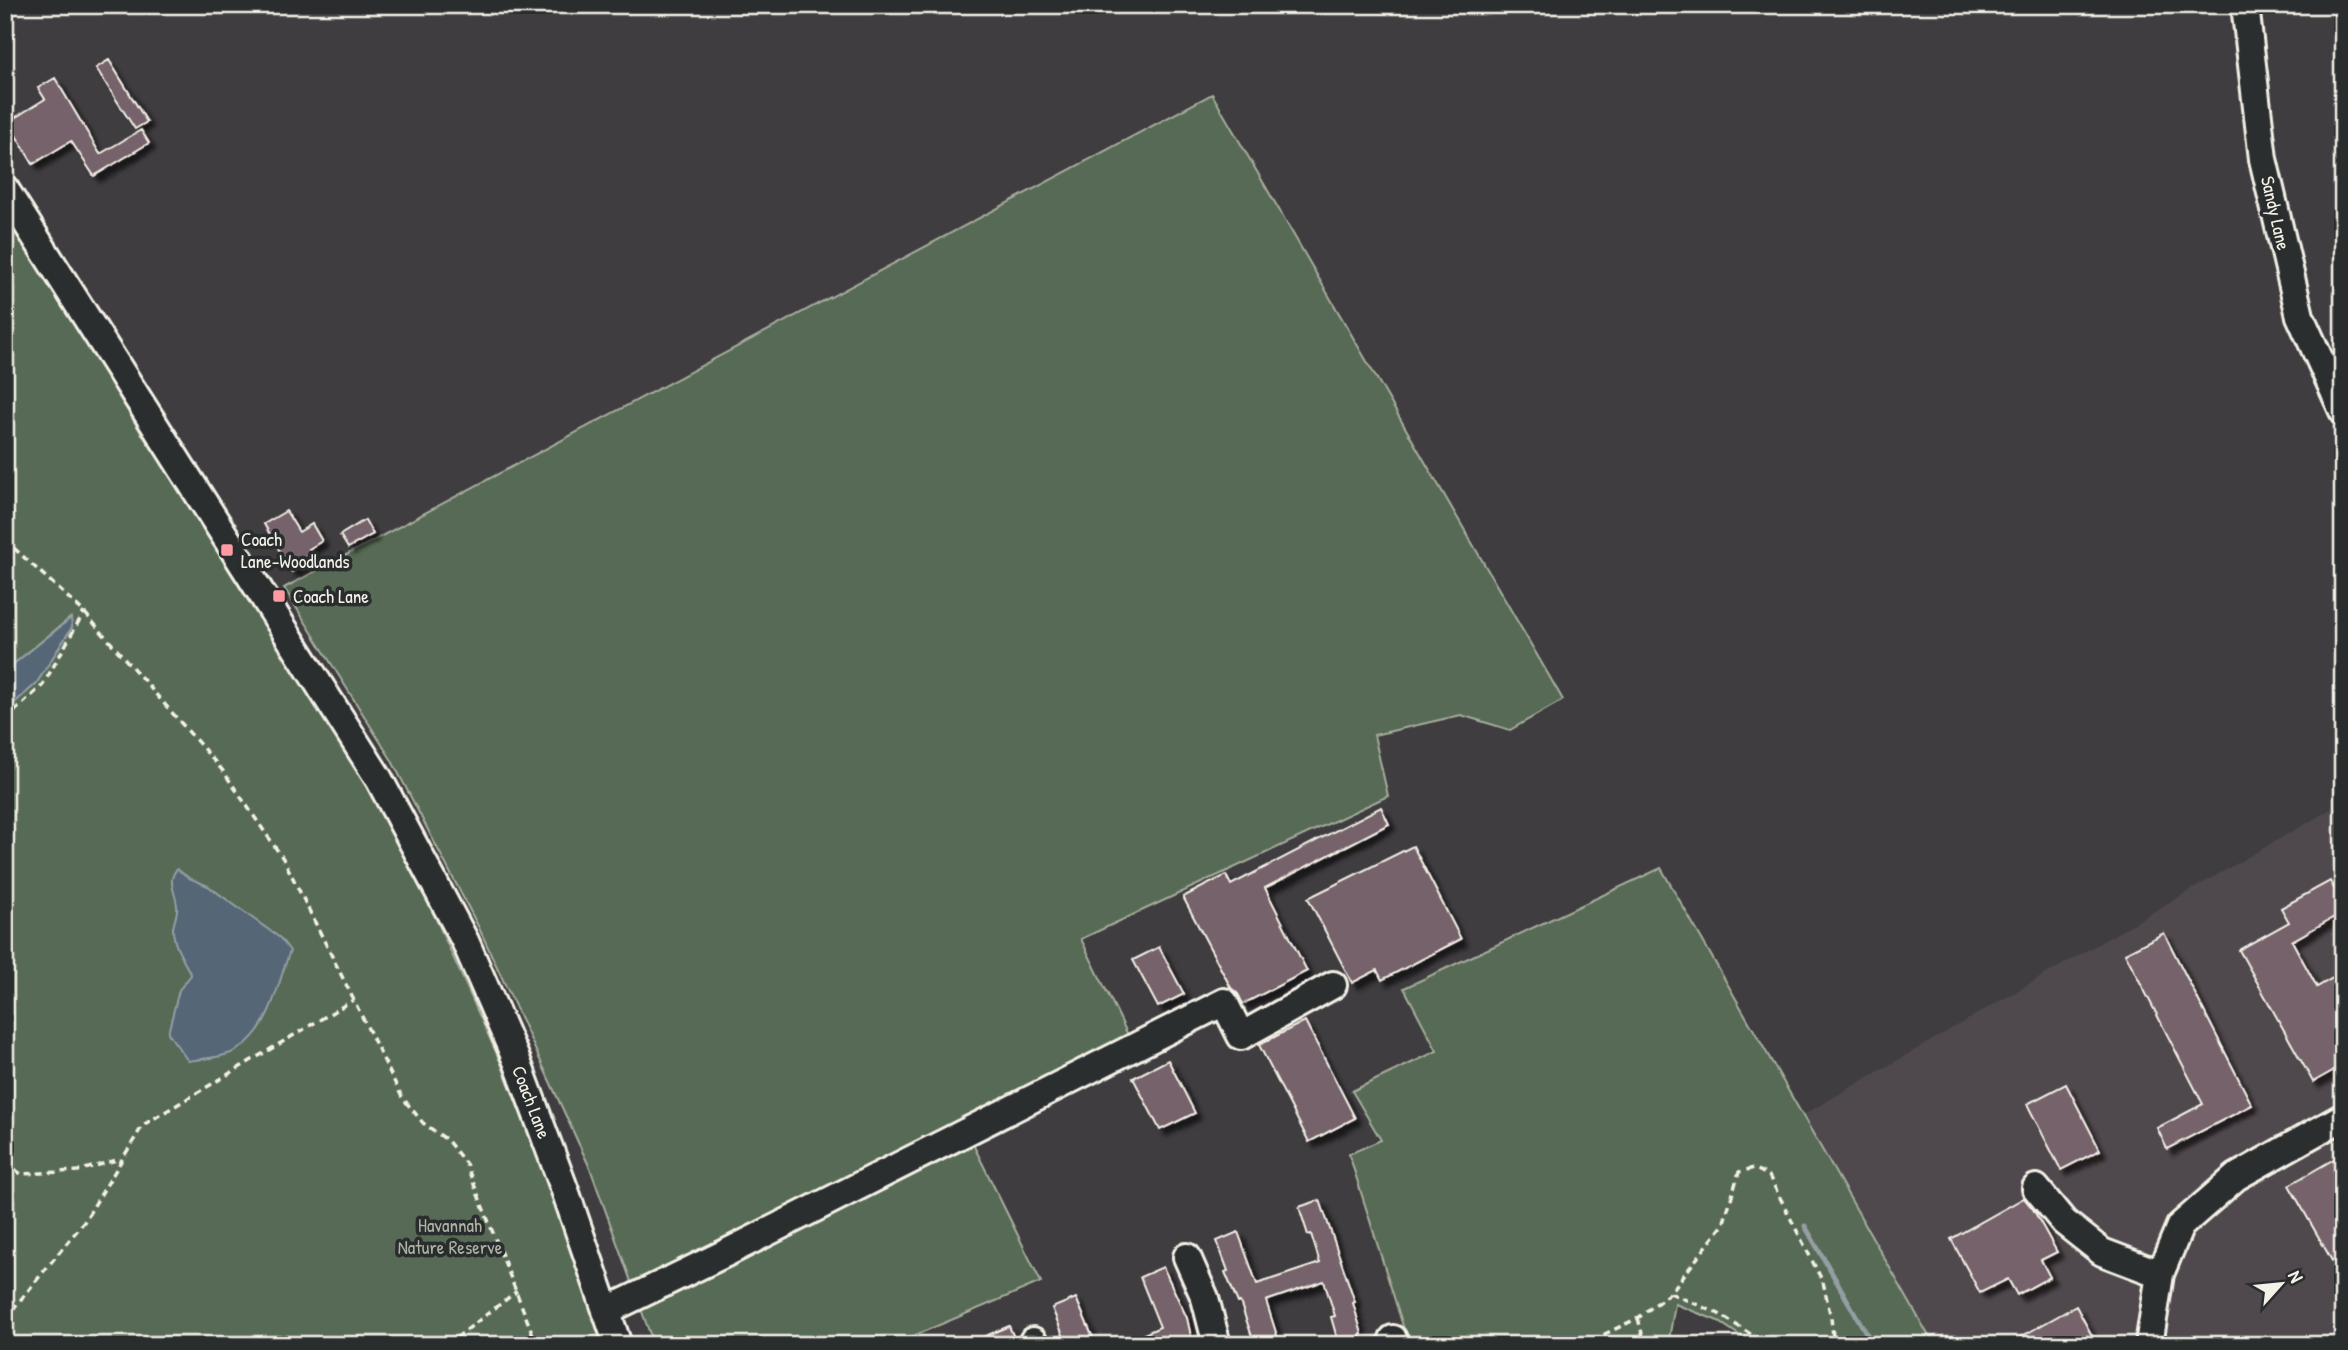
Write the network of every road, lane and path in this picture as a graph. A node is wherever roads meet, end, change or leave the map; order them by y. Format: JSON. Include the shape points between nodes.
{"nodes":[{"id":1,"x":2245,"y":5,"type":"edge"},
{"id":2,"x":5,"y":189,"type":"edge"},
{"id":3,"x":2343,"y":411,"type":"edge"},
{"id":4,"x":5,"y":540,"type":"edge"},
{"id":5,"x":84,"y":612,"type":"junction"},
{"id":6,"x":5,"y":720,"type":"edge"},
{"id":7,"x":1333,"y":985,"type":"dead end"},
{"id":8,"x":354,"y":1000,"type":"junction"},
{"id":9,"x":2343,"y":1117,"type":"edge"},
{"id":10,"x":122,"y":1159,"type":"junction"},
{"id":11,"x":5,"y":1163,"type":"edge"},
{"id":12,"x":2036,"y":1188,"type":"dead end"},
{"id":13,"x":1187,"y":1257,"type":"dead end"},
{"id":14,"x":2160,"y":1274,"type":"junction"},
{"id":15,"x":517,"y":1291,"type":"junction"},
{"id":16,"x":1670,"y":1293,"type":"junction"},
{"id":17,"x":606,"y":1311,"type":"junction"},
{"id":18,"x":1638,"y":1318,"type":"junction"},
{"id":19,"x":5,"y":1319,"type":"edge"},
{"id":20,"x":447,"y":1345,"type":"edge"},
{"id":21,"x":537,"y":1345,"type":"edge"},
{"id":22,"x":618,"y":1345,"type":"edge"},
{"id":23,"x":1217,"y":1345,"type":"edge"},
{"id":24,"x":1582,"y":1345,"type":"edge"},
{"id":25,"x":1645,"y":1345,"type":"edge"},
{"id":26,"x":1768,"y":1345,"type":"edge"},
{"id":27,"x":1834,"y":1345,"type":"edge"},
{"id":28,"x":2149,"y":1345,"type":"edge"}],
"edges":[{"from":1,"to":3,"type":"street","name":"Sandy Lane","via":[[2263,159],[2300,316]]},
{"from":2,"to":17,"type":"street","name":"Coach Lane","via":[[379,779],[465,941],[517,1061]]},
{"from":4,"to":5,"type":"path"},
{"from":5,"to":6,"type":"path","via":[[43,685]]},
{"from":5,"to":8,"type":"path","via":[[223,771],[284,860]]},
{"from":7,"to":17,"type":"street","via":[[1241,1036],[1224,1002]]},
{"from":8,"to":10,"type":"path","via":[[143,1125]]},
{"from":8,"to":15,"type":"path","via":[[402,1097],[467,1164]]},
{"from":9,"to":14,"type":"street","via":[[2236,1177],[2180,1226]]},
{"from":10,"to":11,"type":"path","via":[[78,1171],[21,1174]]},
{"from":10,"to":19,"type":"path","via":[[84,1222]]},
{"from":12,"to":14,"type":"street","via":[[2064,1222],[2102,1252]]},
{"from":13,"to":23,"type":"street","via":[[1205,1298]]},
{"from":14,"to":28,"type":"street"},
{"from":15,"to":20,"type":"path"},
{"from":15,"to":21,"type":"path"},
{"from":16,"to":18,"type":"path"},
{"from":16,"to":26,"type":"path","via":[[1719,1314]]},
{"from":16,"to":27,"type":"path","via":[[1723,1225],[1739,1172],[1754,1168],[1769,1176],[1823,1282]]},
{"from":17,"to":22,"type":"street","name":"Coach Lane"},
{"from":18,"to":24,"type":"path"},
{"from":18,"to":25,"type":"path"}]}
